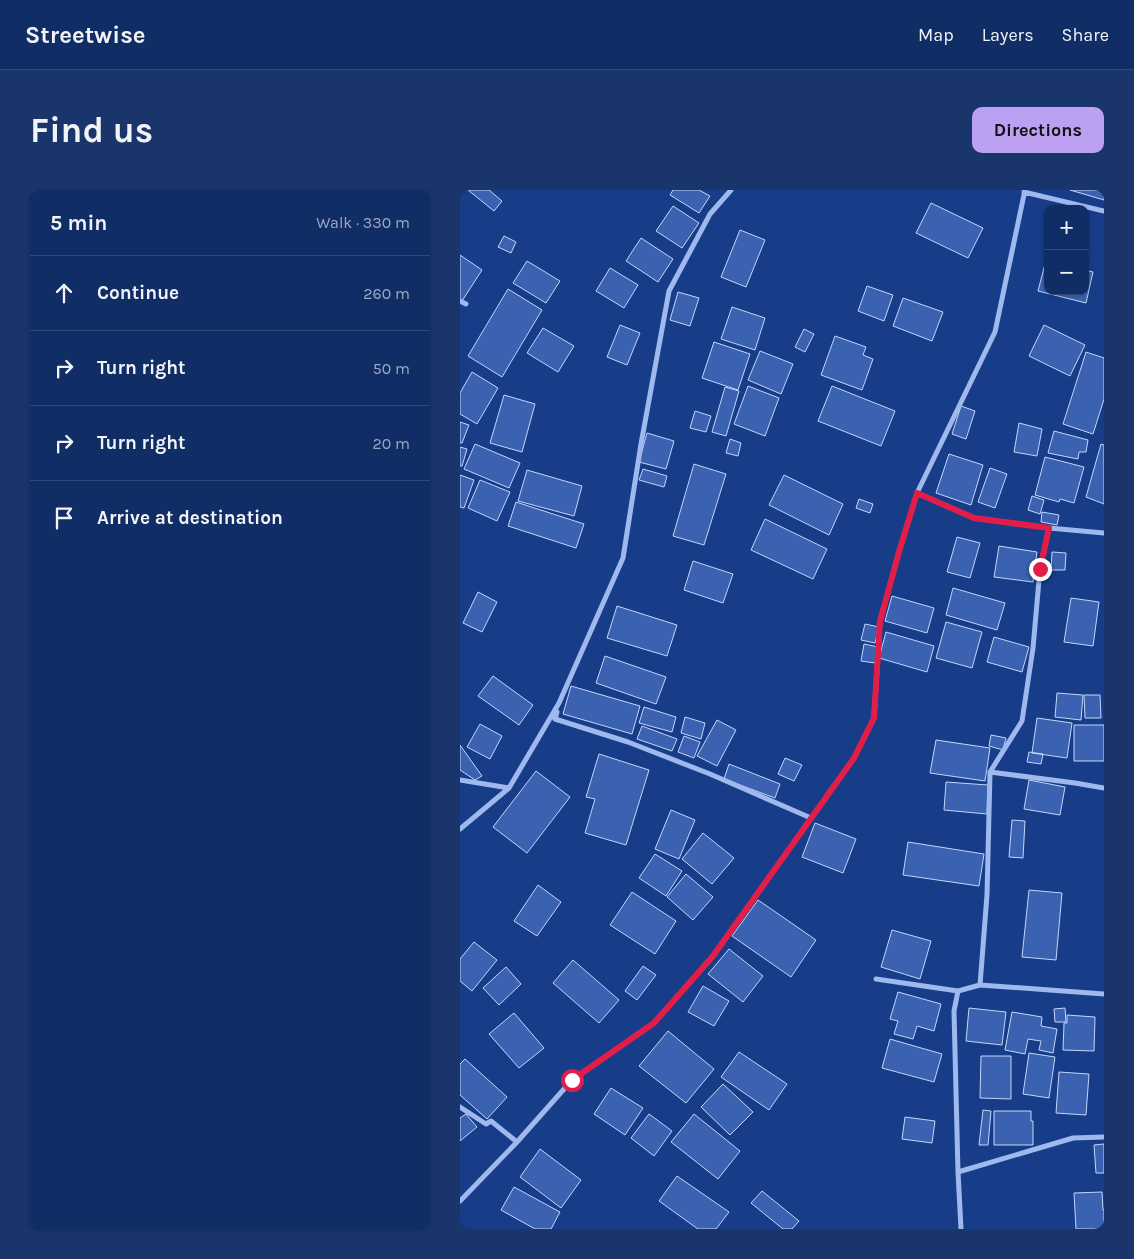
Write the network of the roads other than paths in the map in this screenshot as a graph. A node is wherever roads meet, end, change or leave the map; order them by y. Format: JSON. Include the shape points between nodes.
{"nodes":[{"id":1,"x":731,"y":190,"type":"edge"},
{"id":2,"x":1025,"y":191,"type":"edge"},
{"id":3,"x":1104,"y":211,"type":"edge"},
{"id":4,"x":460,"y":301,"type":"edge"},
{"id":5,"x":466,"y":304,"type":"dead end"},
{"id":6,"x":917,"y":493,"type":"junction"},
{"id":7,"x":1049,"y":528,"type":"junction"},
{"id":8,"x":1104,"y":533,"type":"edge"},
{"id":9,"x":559,"y":703,"type":"junction"},
{"id":10,"x":990,"y":772,"type":"junction"},
{"id":11,"x":460,"y":780,"type":"edge"},
{"id":12,"x":509,"y":788,"type":"junction"},
{"id":13,"x":1104,"y":788,"type":"edge"},
{"id":14,"x":811,"y":818,"type":"junction"},
{"id":15,"x":460,"y":829,"type":"edge"},
{"id":16,"x":876,"y":979,"type":"dead end"},
{"id":17,"x":980,"y":985,"type":"junction"},
{"id":18,"x":958,"y":991,"type":"junction"},
{"id":19,"x":1104,"y":994,"type":"edge"},
{"id":20,"x":460,"y":1107,"type":"edge"},
{"id":21,"x":1104,"y":1137,"type":"edge"},
{"id":22,"x":517,"y":1142,"type":"junction"},
{"id":23,"x":958,"y":1172,"type":"junction"},
{"id":24,"x":460,"y":1201,"type":"edge"},
{"id":25,"x":960,"y":1229,"type":"edge"}],
"edges":[{"from":1,"to":9,"type":"street","via":[[710,214],[669,291],[623,558]]},
{"from":2,"to":3,"type":"street"},
{"from":2,"to":6,"type":"street","via":[[995,332]]},
{"from":4,"to":5,"type":"street"},
{"from":6,"to":7,"type":"street","via":[[974,518]]},
{"from":6,"to":14,"type":"street","via":[[880,621],[874,718],[854,758]]},
{"from":7,"to":8,"type":"street"},
{"from":7,"to":10,"type":"street","via":[[1040,569],[1022,722]]},
{"from":9,"to":12,"type":"street"},
{"from":9,"to":14,"type":"street","via":[[555,719],[628,742]]},
{"from":10,"to":13,"type":"street"},
{"from":10,"to":17,"type":"street","via":[[987,895]]},
{"from":11,"to":12,"type":"street"},
{"from":12,"to":15,"type":"street"},
{"from":14,"to":22,"type":"street","via":[[713,956],[654,1023],[572,1080]]},
{"from":16,"to":18,"type":"street"},
{"from":17,"to":18,"type":"street"},
{"from":17,"to":19,"type":"street"},
{"from":18,"to":23,"type":"street","via":[[954,1011]]},
{"from":20,"to":22,"type":"street","via":[[486,1124],[491,1121]]},
{"from":21,"to":23,"type":"street","via":[[1073,1138]]},
{"from":22,"to":24,"type":"street"},
{"from":23,"to":25,"type":"street"}]}
